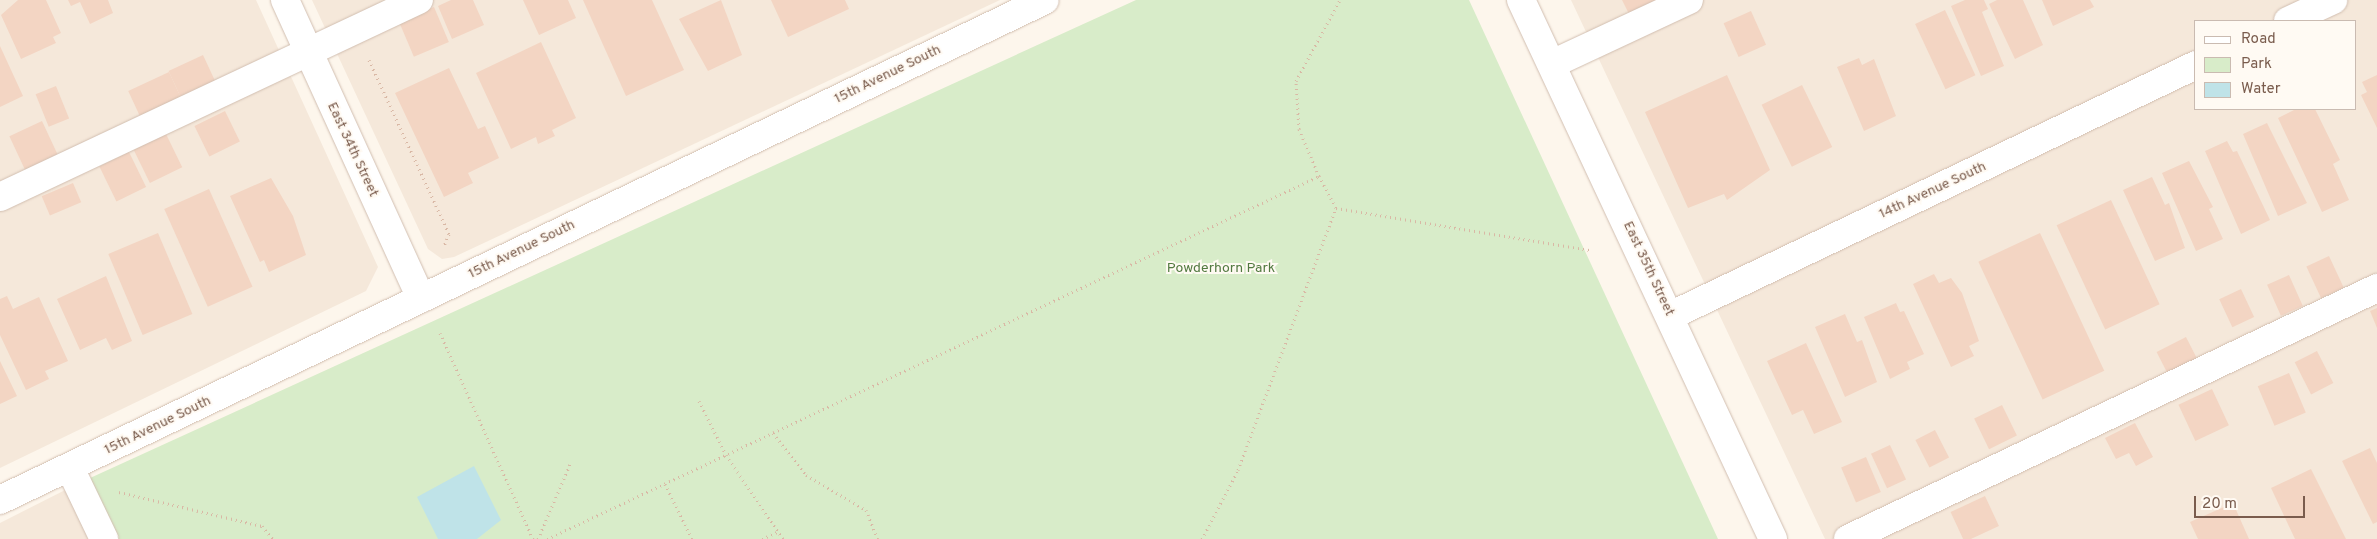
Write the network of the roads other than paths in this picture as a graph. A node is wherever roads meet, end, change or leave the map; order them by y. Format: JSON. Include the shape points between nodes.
{"nodes":[{"id":1,"x":285,"y":0,"type":"edge"},
{"id":2,"x":419,"y":0,"type":"edge"},
{"id":3,"x":1045,"y":0,"type":"edge"},
{"id":4,"x":1522,"y":0,"type":"edge"},
{"id":5,"x":1689,"y":0,"type":"edge"},
{"id":6,"x":2333,"y":0,"type":"edge"},
{"id":7,"x":2290,"y":20,"type":"edge"},
{"id":8,"x":308,"y":54,"type":"junction"},
{"id":9,"x":1552,"y":64,"type":"junction"},
{"id":10,"x":2194,"y":66,"type":"edge"},
{"id":11,"x":0,"y":197,"type":"edge"},
{"id":12,"x":2377,"y":288,"type":"edge"},
{"id":13,"x":421,"y":299,"type":"junction"},
{"id":14,"x":1670,"y":316,"type":"junction"},
{"id":15,"x":70,"y":468,"type":"junction"},
{"id":16,"x":0,"y":500,"type":"edge"},
{"id":17,"x":104,"y":539,"type":"edge"},
{"id":18,"x":1773,"y":539,"type":"edge"},
{"id":19,"x":1848,"y":539,"type":"edge"}],
"edges":[{"from":1,"to":8,"type":"street","name":"East 34th Street"},
{"from":2,"to":8,"type":"street"},
{"from":3,"to":13,"type":"street","name":"15th Avenue South"},
{"from":4,"to":9,"type":"street","name":"East 35th Street"},
{"from":5,"to":9,"type":"street"},
{"from":6,"to":7,"type":"street"},
{"from":8,"to":11,"type":"street"},
{"from":8,"to":13,"type":"street","name":"East 34th Street"},
{"from":9,"to":14,"type":"street","name":"East 35th Street"},
{"from":10,"to":14,"type":"street","name":"14th Avenue South"},
{"from":12,"to":19,"type":"street"},
{"from":13,"to":15,"type":"street","name":"15th Avenue South"},
{"from":14,"to":18,"type":"street","name":"East 35th Street"},
{"from":15,"to":16,"type":"street","name":"15th Avenue South"},
{"from":15,"to":17,"type":"street"}]}
